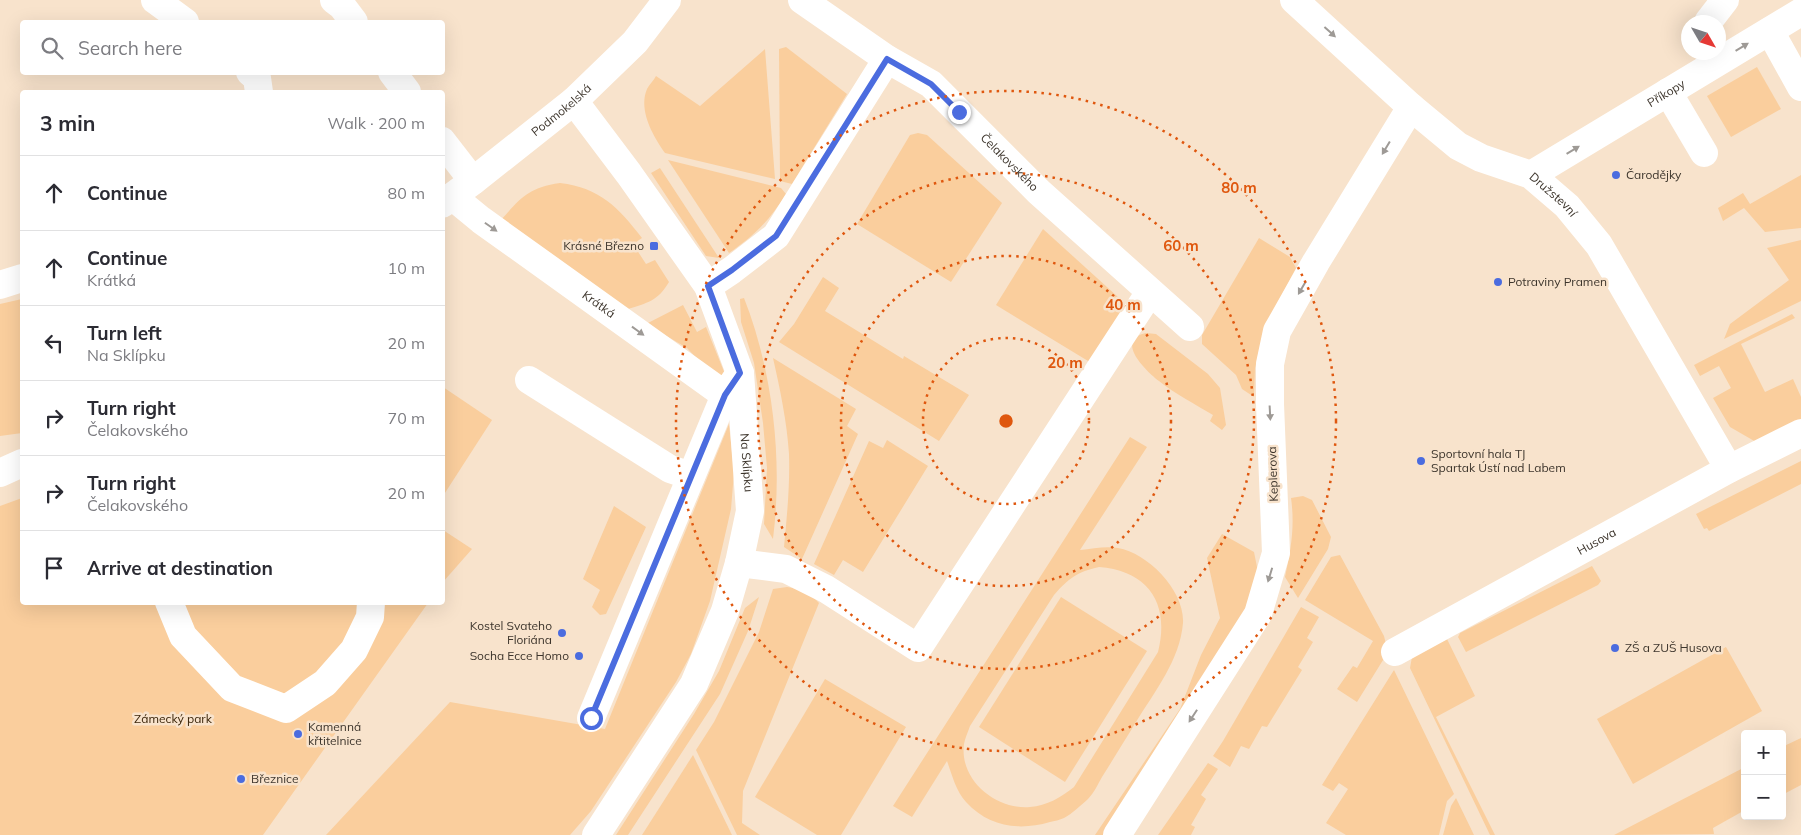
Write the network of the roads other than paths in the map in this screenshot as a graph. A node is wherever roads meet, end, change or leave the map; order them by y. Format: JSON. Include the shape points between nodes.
{"nodes":[{"id":1,"x":155,"y":0,"type":"edge"},
{"id":2,"x":334,"y":0,"type":"edge"},
{"id":3,"x":667,"y":0,"type":"edge"},
{"id":4,"x":802,"y":0,"type":"edge"},
{"id":5,"x":1294,"y":0,"type":"edge"},
{"id":6,"x":1725,"y":0,"type":"edge"},
{"id":7,"x":1801,"y":12,"type":"edge"},
{"id":8,"x":1713,"y":15,"type":"edge"},
{"id":9,"x":182,"y":20,"type":"edge"},
{"id":10,"x":352,"y":20,"type":"edge"},
{"id":11,"x":1770,"y":31,"type":"junction"},
{"id":12,"x":1726,"y":50,"type":"edge"},
{"id":13,"x":887,"y":59,"type":"junction"},
{"id":14,"x":1703,"y":60,"type":"edge"},
{"id":15,"x":254,"y":75,"type":"edge"},
{"id":16,"x":394,"y":75,"type":"edge"},
{"id":17,"x":1801,"y":87,"type":"edge"},
{"id":18,"x":259,"y":90,"type":"edge"},
{"id":19,"x":406,"y":90,"type":"edge"},
{"id":20,"x":1668,"y":92,"type":"junction"},
{"id":21,"x":574,"y":101,"type":"junction"},
{"id":22,"x":1411,"y":107,"type":"junction"},
{"id":23,"x":445,"y":152,"type":"edge"},
{"id":24,"x":1704,"y":153,"type":"dead end"},
{"id":25,"x":1532,"y":175,"type":"junction"},
{"id":26,"x":456,"y":194,"type":"edge"},
{"id":27,"x":20,"y":279,"type":"edge"},
{"id":28,"x":0,"y":285,"type":"edge"},
{"id":29,"x":708,"y":286,"type":"junction"},
{"id":30,"x":1150,"y":292,"type":"junction"},
{"id":31,"x":1190,"y":327,"type":"dead end"},
{"id":32,"x":740,"y":373,"type":"junction"},
{"id":33,"x":529,"y":380,"type":"dead end"},
{"id":34,"x":725,"y":395,"type":"junction"},
{"id":35,"x":1801,"y":433,"type":"edge"},
{"id":36,"x":20,"y":464,"type":"edge"},
{"id":37,"x":1730,"y":469,"type":"junction"},
{"id":38,"x":0,"y":473,"type":"edge"},
{"id":39,"x":691,"y":476,"type":"junction"},
{"id":40,"x":739,"y":563,"type":"junction"},
{"id":41,"x":170,"y":605,"type":"edge"},
{"id":42,"x":370,"y":605,"type":"edge"},
{"id":43,"x":1395,"y":652,"type":"dead end"},
{"id":44,"x":591,"y":718,"type":"dead end"},
{"id":45,"x":596,"y":835,"type":"edge"},
{"id":46,"x":1117,"y":835,"type":"edge"}],
"edges":[{"from":1,"to":9,"type":"street"},
{"from":2,"to":10,"type":"street"},
{"from":3,"to":21,"type":"street","name":"Podmokelská","via":[[635,42]]},
{"from":4,"to":13,"type":"street","name":"Čelakovského"},
{"from":5,"to":22,"type":"street","name":"Družstevní","one_way":true},
{"from":6,"to":8,"type":"street"},
{"from":7,"to":11,"type":"street","name":"Příkopy"},
{"from":12,"to":11,"type":"street","name":"Příkopy","one_way":true},
{"from":11,"to":17,"type":"street"},
{"from":13,"to":29,"type":"street","via":[[776,236]]},
{"from":13,"to":30,"type":"street","name":"Čelakovského","via":[[931,84],[1039,192]]},
{"from":14,"to":20,"type":"street","name":"Příkopy"},
{"from":15,"to":18,"type":"street","via":[[258,78]]},
{"from":16,"to":19,"type":"street"},
{"from":20,"to":24,"type":"street"},
{"from":25,"to":20,"type":"street","name":"Příkopy","one_way":true},
{"from":21,"to":26,"type":"street","name":"Podmokelská"},
{"from":21,"to":29,"type":"street","name":"Na Sklípku"},
{"from":22,"to":25,"type":"street","name":"Družstevní","via":[[1458,146],[1481,158]]},
{"from":22,"to":46,"type":"street","name":"Keplerova","one_way":true,"via":[[1276,332],[1270,364],[1276,553],[1258,614]]},
{"from":23,"to":26,"type":"street","name":"Krátká"},
{"from":25,"to":37,"type":"street","name":"Družstevní","via":[[1567,206],[1599,244]]},
{"from":26,"to":34,"type":"street","name":"Krátká","one_way":true,"via":[[482,220]]},
{"from":27,"to":28,"type":"street"},
{"from":29,"to":32,"type":"street","name":"Na Sklípku"},
{"from":30,"to":31,"type":"street","name":"Čelakovského"},
{"from":30,"to":40,"type":"street","via":[[918,648],[826,589],[786,569]]},
{"from":32,"to":34,"type":"street"},
{"from":32,"to":40,"type":"street","name":"Na Sklípku","via":[[750,512]]},
{"from":33,"to":39,"type":"street","via":[[670,469]]},
{"from":34,"to":39,"type":"street"},
{"from":35,"to":37,"type":"street","name":"Husova"},
{"from":36,"to":38,"type":"street"},
{"from":37,"to":43,"type":"street","name":"Husova"},
{"from":39,"to":44,"type":"street"},
{"from":40,"to":45,"type":"street","name":"Na Sklípku","via":[[725,611],[694,684]]},
{"from":41,"to":42,"type":"street","via":[[183,636],[232,688],[286,709],[325,683],[354,650],[370,618]]}]}
